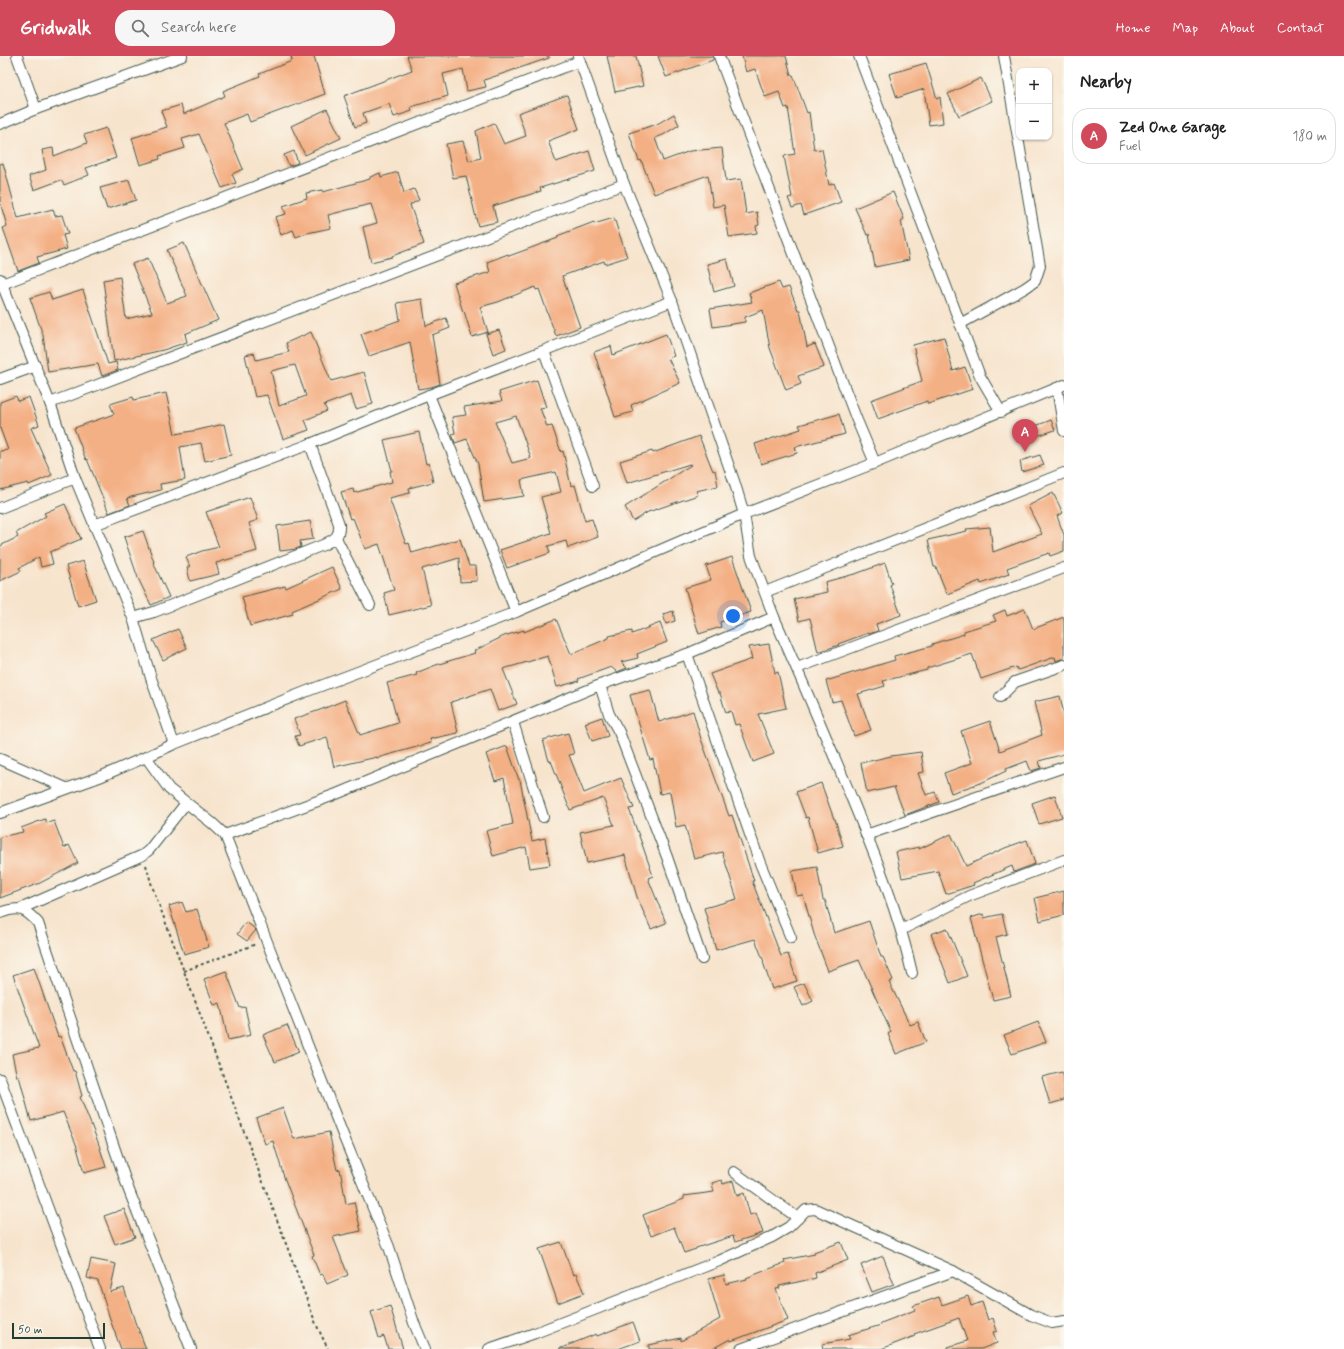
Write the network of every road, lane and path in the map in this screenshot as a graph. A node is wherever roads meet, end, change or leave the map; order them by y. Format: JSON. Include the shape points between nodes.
{"nodes":[{"id":1,"x":17,"y":56,"type":"edge"},
{"id":2,"x":182,"y":56,"type":"edge"},
{"id":3,"x":719,"y":56,"type":"edge"},
{"id":4,"x":859,"y":56,"type":"edge"},
{"id":5,"x":1004,"y":56,"type":"edge"},
{"id":6,"x":579,"y":58,"type":"edge"},
{"id":7,"x":159,"y":60,"type":"edge"},
{"id":8,"x":36,"y":109,"type":"junction"},
{"id":9,"x":0,"y":124,"type":"edge"},
{"id":10,"x":624,"y":184,"type":"junction"},
{"id":11,"x":1,"y":282,"type":"edge"},
{"id":12,"x":672,"y":301,"type":"junction"},
{"id":13,"x":960,"y":324,"type":"junction"},
{"id":14,"x":544,"y":351,"type":"junction"},
{"id":15,"x":36,"y":366,"type":"junction"},
{"id":16,"x":0,"y":379,"type":"edge"},
{"id":17,"x":1060,"y":387,"type":"edge"},
{"id":18,"x":429,"y":395,"type":"junction"},
{"id":19,"x":50,"y":402,"type":"junction"},
{"id":20,"x":1001,"y":412,"type":"junction"},
{"id":21,"x":1064,"y":431,"type":"edge"},
{"id":22,"x":310,"y":444,"type":"junction"},
{"id":23,"x":874,"y":463,"type":"junction"},
{"id":24,"x":1064,"y":473,"type":"edge"},
{"id":25,"x":75,"y":478,"type":"junction"},
{"id":26,"x":593,"y":486,"type":"dead end"},
{"id":27,"x":0,"y":508,"type":"edge"},
{"id":28,"x":744,"y":514,"type":"junction"},
{"id":29,"x":94,"y":525,"type":"junction"},
{"id":30,"x":336,"y":538,"type":"junction"},
{"id":31,"x":1064,"y":568,"type":"edge"},
{"id":32,"x":765,"y":592,"type":"junction"},
{"id":33,"x":370,"y":606,"type":"dead end"},
{"id":34,"x":516,"y":612,"type":"junction"},
{"id":35,"x":774,"y":617,"type":"junction"},
{"id":36,"x":133,"y":618,"type":"junction"},
{"id":37,"x":687,"y":654,"type":"junction"},
{"id":38,"x":1064,"y":665,"type":"edge"},
{"id":39,"x":797,"y":668,"type":"junction"},
{"id":40,"x":600,"y":685,"type":"junction"},
{"id":41,"x":1000,"y":697,"type":"dead end"},
{"id":42,"x":513,"y":722,"type":"junction"},
{"id":43,"x":174,"y":744,"type":"junction"},
{"id":44,"x":146,"y":757,"type":"junction"},
{"id":45,"x":0,"y":759,"type":"edge"},
{"id":46,"x":1064,"y":766,"type":"edge"},
{"id":47,"x":66,"y":788,"type":"junction"},
{"id":48,"x":186,"y":803,"type":"junction"},
{"id":49,"x":0,"y":813,"type":"edge"},
{"id":50,"x":543,"y":817,"type":"dead end"},
{"id":51,"x":225,"y":835,"type":"junction"},
{"id":52,"x":866,"y":835,"type":"junction"},
{"id":53,"x":143,"y":855,"type":"junction"},
{"id":54,"x":1064,"y":860,"type":"edge"},
{"id":55,"x":20,"y":908,"type":"junction"},
{"id":56,"x":0,"y":913,"type":"edge"},
{"id":57,"x":901,"y":930,"type":"junction"},
{"id":58,"x":791,"y":938,"type":"dead end"},
{"id":59,"x":267,"y":940,"type":"junction"},
{"id":60,"x":702,"y":959,"type":"dead end"},
{"id":61,"x":184,"y":971,"type":"junction"},
{"id":62,"x":912,"y":973,"type":"dead end"},
{"id":63,"x":0,"y":1079,"type":"edge"},
{"id":64,"x":734,"y":1172,"type":"dead end"},
{"id":65,"x":798,"y":1218,"type":"junction"},
{"id":66,"x":953,"y":1271,"type":"junction"},
{"id":67,"x":1064,"y":1321,"type":"edge"},
{"id":68,"x":100,"y":1349,"type":"edge"},
{"id":69,"x":191,"y":1349,"type":"edge"},
{"id":70,"x":328,"y":1349,"type":"edge"},
{"id":71,"x":425,"y":1349,"type":"edge"},
{"id":72,"x":489,"y":1349,"type":"edge"},
{"id":73,"x":741,"y":1349,"type":"edge"}],
"edges":[{"from":1,"to":8,"type":"street"},
{"from":2,"to":7,"type":"street"},
{"from":3,"to":23,"type":"street"},
{"from":4,"to":13,"type":"street"},
{"from":5,"to":13,"type":"street","via":[[1040,266],[1034,281],[1025,288]]},
{"from":6,"to":10,"type":"street"},
{"from":6,"to":11,"type":"street"},
{"from":7,"to":8,"type":"street"},
{"from":8,"to":9,"type":"street"},
{"from":10,"to":12,"type":"street"},
{"from":10,"to":19,"type":"street"},
{"from":11,"to":15,"type":"street"},
{"from":12,"to":14,"type":"street"},
{"from":12,"to":28,"type":"street"},
{"from":13,"to":20,"type":"street","via":[[980,376]]},
{"from":14,"to":18,"type":"street"},
{"from":14,"to":26,"type":"street"},
{"from":15,"to":16,"type":"street"},
{"from":15,"to":19,"type":"street"},
{"from":17,"to":20,"type":"street"},
{"from":17,"to":21,"type":"street"},
{"from":18,"to":22,"type":"street"},
{"from":18,"to":34,"type":"street"},
{"from":19,"to":25,"type":"street"},
{"from":20,"to":23,"type":"street"},
{"from":22,"to":29,"type":"street"},
{"from":22,"to":30,"type":"street","via":[[339,524],[340,530]]},
{"from":23,"to":28,"type":"street"},
{"from":24,"to":32,"type":"street"},
{"from":25,"to":27,"type":"street"},
{"from":25,"to":29,"type":"street"},
{"from":28,"to":32,"type":"street","via":[[751,556]]},
{"from":28,"to":34,"type":"street"},
{"from":29,"to":36,"type":"street"},
{"from":30,"to":33,"type":"street"},
{"from":30,"to":36,"type":"street","via":[[154,612]]},
{"from":31,"to":39,"type":"street"},
{"from":32,"to":35,"type":"street"},
{"from":34,"to":43,"type":"street"},
{"from":35,"to":37,"type":"street"},
{"from":35,"to":39,"type":"street"},
{"from":36,"to":43,"type":"street"},
{"from":37,"to":40,"type":"street"},
{"from":37,"to":58,"type":"street","via":[[760,863]]},
{"from":38,"to":41,"type":"street","via":[[1015,682]]},
{"from":39,"to":52,"type":"street"},
{"from":40,"to":42,"type":"street"},
{"from":40,"to":60,"type":"street","via":[[609,714],[619,732],[667,857]]},
{"from":42,"to":50,"type":"street"},
{"from":42,"to":51,"type":"street","via":[[334,795]]},
{"from":43,"to":44,"type":"street"},
{"from":44,"to":47,"type":"street"},
{"from":44,"to":48,"type":"street","via":[[169,788]]},
{"from":45,"to":47,"type":"street"},
{"from":46,"to":52,"type":"street"},
{"from":47,"to":49,"type":"street"},
{"from":48,"to":51,"type":"street"},
{"from":48,"to":53,"type":"street","via":[[150,850]]},
{"from":51,"to":59,"type":"street"},
{"from":52,"to":57,"type":"street"},
{"from":53,"to":55,"type":"street"},
{"from":53,"to":61,"type":"path"},
{"from":54,"to":57,"type":"street","via":[[968,896]]},
{"from":55,"to":56,"type":"street"},
{"from":55,"to":69,"type":"street","via":[[38,923],[128,1188]]},
{"from":57,"to":62,"type":"street"},
{"from":59,"to":61,"type":"path"},
{"from":59,"to":71,"type":"street","via":[[389,1247]]},
{"from":61,"to":70,"type":"path","via":[[316,1324]]},
{"from":63,"to":68,"type":"street"},
{"from":64,"to":65,"type":"street"},
{"from":65,"to":66,"type":"street","via":[[806,1210],[815,1209]]},
{"from":65,"to":72,"type":"street","via":[[772,1237],[719,1261]]},
{"from":66,"to":67,"type":"street","via":[[1030,1315],[1052,1323]]},
{"from":66,"to":73,"type":"street"}]}
